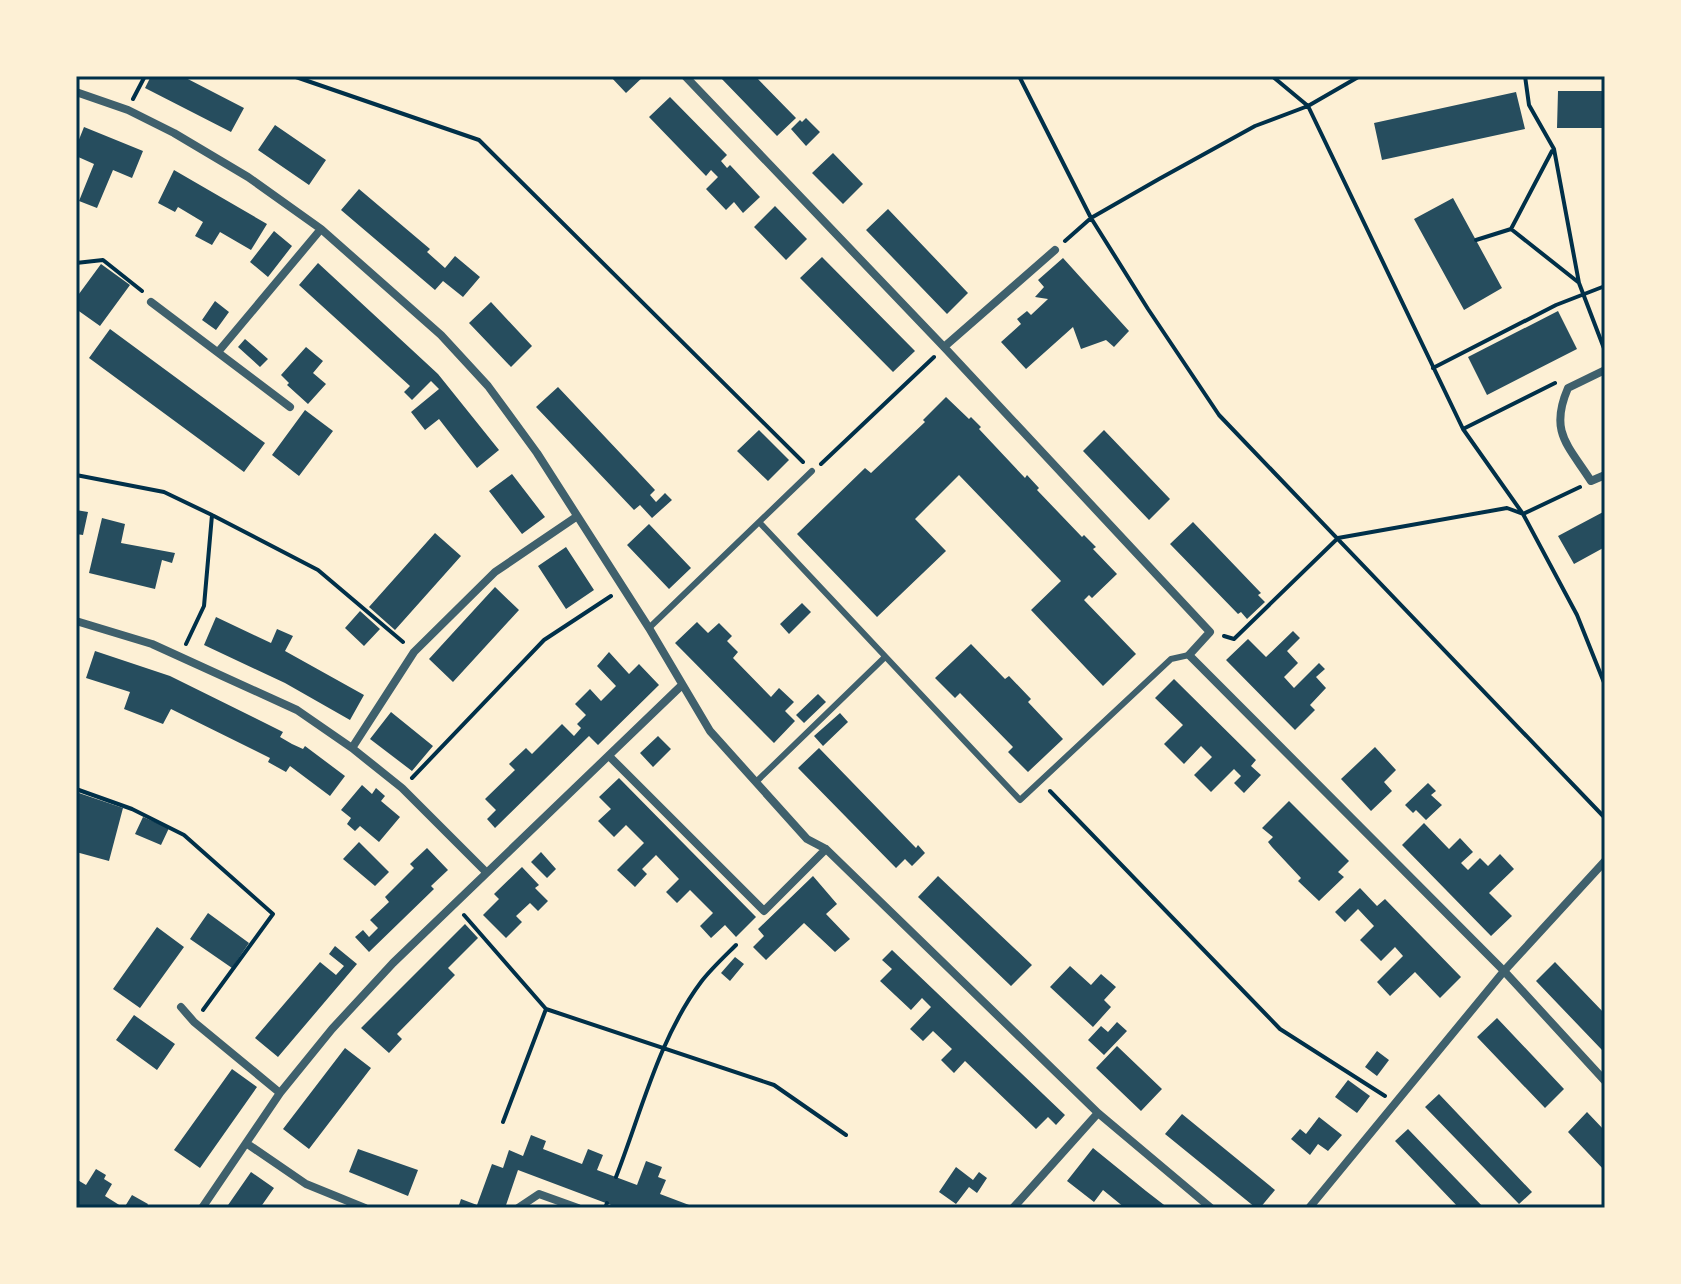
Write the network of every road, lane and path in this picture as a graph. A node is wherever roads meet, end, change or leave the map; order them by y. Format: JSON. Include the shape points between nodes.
{"nodes":[{"id":1,"x":145,"y":76,"type":"edge"},
{"id":2,"x":293,"y":76,"type":"edge"},
{"id":3,"x":685,"y":76,"type":"edge"},
{"id":4,"x":1019,"y":76,"type":"edge"},
{"id":5,"x":1272,"y":76,"type":"edge"},
{"id":6,"x":1360,"y":76,"type":"edge"},
{"id":7,"x":1525,"y":76,"type":"edge"},
{"id":8,"x":76,"y":92,"type":"edge"},
{"id":9,"x":1308,"y":106,"type":"junction"},
{"id":10,"x":128,"y":110,"type":"junction"},
{"id":11,"x":1554,"y":149,"type":"junction"},
{"id":12,"x":1091,"y":218,"type":"junction"},
{"id":13,"x":321,"y":229,"type":"junction"},
{"id":14,"x":1511,"y":229,"type":"junction"},
{"id":15,"x":1476,"y":240,"type":"dead end"},
{"id":16,"x":1055,"y":250,"type":"joint"},
{"id":17,"x":76,"y":263,"type":"edge"},
{"id":18,"x":1579,"y":283,"type":"junction"},
{"id":19,"x":1605,"y":286,"type":"edge"},
{"id":20,"x":1583,"y":295,"type":"junction"},
{"id":21,"x":151,"y":302,"type":"joint"},
{"id":22,"x":944,"y":347,"type":"junction"},
{"id":23,"x":1605,"y":351,"type":"edge"},
{"id":24,"x":218,"y":352,"type":"junction"},
{"id":25,"x":1433,"y":368,"type":"junction"},
{"id":26,"x":1605,"y":370,"type":"edge"},
{"id":27,"x":1568,"y":388,"type":"junction"},
{"id":28,"x":290,"y":407,"type":"dead end"},
{"id":29,"x":1463,"y":429,"type":"junction"},
{"id":30,"x":812,"y":471,"type":"junction"},
{"id":31,"x":76,"y":475,"type":"edge"},
{"id":32,"x":1605,"y":475,"type":"edge"},
{"id":33,"x":1591,"y":481,"type":"junction"},
{"id":34,"x":1523,"y":514,"type":"junction"},
{"id":35,"x":212,"y":515,"type":"junction"},
{"id":36,"x":576,"y":517,"type":"junction"},
{"id":37,"x":759,"y":522,"type":"junction"},
{"id":38,"x":1338,"y":538,"type":"junction"},
{"id":39,"x":622,"y":588,"type":"junction"},
{"id":40,"x":76,"y":621,"type":"edge"},
{"id":41,"x":649,"y":628,"type":"junction"},
{"id":42,"x":1210,"y":632,"type":"junction"},
{"id":43,"x":414,"y":652,"type":"junction"},
{"id":44,"x":1189,"y":655,"type":"junction"},
{"id":45,"x":180,"y":656,"type":"junction"},
{"id":46,"x":884,"y":658,"type":"junction"},
{"id":47,"x":682,"y":685,"type":"junction"},
{"id":48,"x":1605,"y":685,"type":"edge"},
{"id":49,"x":352,"y":748,"type":"junction"},
{"id":50,"x":609,"y":756,"type":"junction"},
{"id":51,"x":1040,"y":781,"type":"junction"},
{"id":52,"x":756,"y":782,"type":"junction"},
{"id":53,"x":402,"y":788,"type":"junction"},
{"id":54,"x":76,"y":789,"type":"edge"},
{"id":55,"x":1605,"y":818,"type":"edge"},
{"id":56,"x":826,"y":849,"type":"junction"},
{"id":57,"x":1605,"y":861,"type":"edge"},
{"id":58,"x":486,"y":872,"type":"junction"},
{"id":59,"x":454,"y":903,"type":"junction"},
{"id":60,"x":736,"y":945,"type":"dead end"},
{"id":61,"x":1504,"y":971,"type":"junction"},
{"id":62,"x":181,"y":1007,"type":"dead end"},
{"id":63,"x":546,"y":1009,"type":"junction"},
{"id":64,"x":194,"y":1022,"type":"junction"},
{"id":65,"x":664,"y":1049,"type":"junction"},
{"id":66,"x":1605,"y":1081,"type":"edge"},
{"id":67,"x":280,"y":1093,"type":"junction"},
{"id":68,"x":1395,"y":1103,"type":"junction"},
{"id":69,"x":1098,"y":1113,"type":"junction"},
{"id":70,"x":503,"y":1122,"type":"dead end"},
{"id":71,"x":846,"y":1135,"type":"dead end"},
{"id":72,"x":246,"y":1143,"type":"junction"},
{"id":73,"x":616,"y":1177,"type":"dead end"},
{"id":74,"x":202,"y":1208,"type":"edge"},
{"id":75,"x":365,"y":1208,"type":"edge"},
{"id":76,"x":518,"y":1208,"type":"edge"},
{"id":77,"x":578,"y":1208,"type":"edge"},
{"id":78,"x":1013,"y":1208,"type":"edge"},
{"id":79,"x":1211,"y":1208,"type":"edge"},
{"id":80,"x":1309,"y":1208,"type":"edge"}],
"edges":[{"from":1,"to":10,"type":"path"},
{"from":2,"to":30,"type":"path","via":[[479,140]]},
{"from":3,"to":22,"type":"street"},
{"from":4,"to":12,"type":"path"},
{"from":5,"to":9,"type":"path"},
{"from":6,"to":9,"type":"path"},
{"from":7,"to":11,"type":"path","via":[[1529,105]]},
{"from":8,"to":10,"type":"street"},
{"from":9,"to":12,"type":"path","via":[[1255,126]]},
{"from":9,"to":25,"type":"path"},
{"from":10,"to":13,"type":"street","via":[[248,177]]},
{"from":11,"to":14,"type":"path"},
{"from":11,"to":18,"type":"path"},
{"from":12,"to":16,"type":"path"},
{"from":12,"to":38,"type":"path","via":[[1219,415]]},
{"from":13,"to":24,"type":"street"},
{"from":13,"to":36,"type":"street","via":[[441,335],[478,376],[537,453]]},
{"from":14,"to":15,"type":"path"},
{"from":14,"to":18,"type":"path"},
{"from":16,"to":22,"type":"street"},
{"from":17,"to":21,"type":"path","via":[[103,260]]},
{"from":18,"to":20,"type":"path"},
{"from":19,"to":20,"type":"path"},
{"from":20,"to":23,"type":"path"},
{"from":20,"to":25,"type":"path"},
{"from":21,"to":24,"type":"street"},
{"from":22,"to":30,"type":"path"},
{"from":22,"to":42,"type":"street"},
{"from":24,"to":28,"type":"street"},
{"from":25,"to":29,"type":"path"},
{"from":26,"to":27,"type":"street"},
{"from":27,"to":29,"type":"path","via":[[1556,383]]},
{"from":27,"to":33,"type":"street","via":[[1559,408],[1559,430]]},
{"from":29,"to":34,"type":"path"},
{"from":30,"to":37,"type":"lane"},
{"from":31,"to":35,"type":"path","via":[[164,492]]},
{"from":32,"to":33,"type":"street"},
{"from":33,"to":34,"type":"path"},
{"from":34,"to":38,"type":"path","via":[[1507,508]]},
{"from":34,"to":48,"type":"path","via":[[1577,615]]},
{"from":35,"to":43,"type":"path","via":[[318,570]]},
{"from":35,"to":45,"type":"path","via":[[204,606]]},
{"from":36,"to":39,"type":"street"},
{"from":36,"to":43,"type":"street","via":[[495,572]]},
{"from":37,"to":41,"type":"lane"},
{"from":37,"to":46,"type":"lane"},
{"from":38,"to":42,"type":"path","via":[[1234,639]]},
{"from":38,"to":55,"type":"path"},
{"from":39,"to":41,"type":"street"},
{"from":39,"to":53,"type":"path","via":[[544,640]]},
{"from":40,"to":45,"type":"street"},
{"from":41,"to":47,"type":"street"},
{"from":42,"to":44,"type":"street"},
{"from":43,"to":49,"type":"street"},
{"from":44,"to":51,"type":"lane","via":[[1171,659]]},
{"from":44,"to":61,"type":"street"},
{"from":45,"to":49,"type":"street","via":[[297,710]]},
{"from":46,"to":51,"type":"lane","via":[[1020,800]]},
{"from":46,"to":52,"type":"lane"},
{"from":47,"to":50,"type":"street"},
{"from":47,"to":52,"type":"street","via":[[710,731]]},
{"from":49,"to":53,"type":"street"},
{"from":50,"to":56,"type":"street","via":[[764,911]]},
{"from":50,"to":58,"type":"street"},
{"from":51,"to":68,"type":"path","via":[[1280,1029]]},
{"from":52,"to":56,"type":"street","via":[[807,839]]},
{"from":53,"to":58,"type":"street"},
{"from":54,"to":64,"type":"path","via":[[184,835],[273,914]]},
{"from":56,"to":69,"type":"street"},
{"from":57,"to":61,"type":"street"},
{"from":58,"to":59,"type":"street"},
{"from":59,"to":63,"type":"path"},
{"from":59,"to":67,"type":"street","via":[[332,1029]]},
{"from":60,"to":65,"type":"path","via":[[702,981]]},
{"from":61,"to":66,"type":"street"},
{"from":61,"to":68,"type":"street"},
{"from":62,"to":64,"type":"street"},
{"from":63,"to":65,"type":"path"},
{"from":63,"to":70,"type":"path"},
{"from":64,"to":67,"type":"street"},
{"from":65,"to":71,"type":"path","via":[[774,1085]]},
{"from":65,"to":73,"type":"path"},
{"from":67,"to":72,"type":"street"},
{"from":68,"to":80,"type":"street"},
{"from":69,"to":78,"type":"street"},
{"from":69,"to":79,"type":"street"},
{"from":72,"to":74,"type":"street"},
{"from":72,"to":75,"type":"street","via":[[306,1184]]},
{"from":76,"to":77,"type":"street","via":[[539,1194]]}]}
